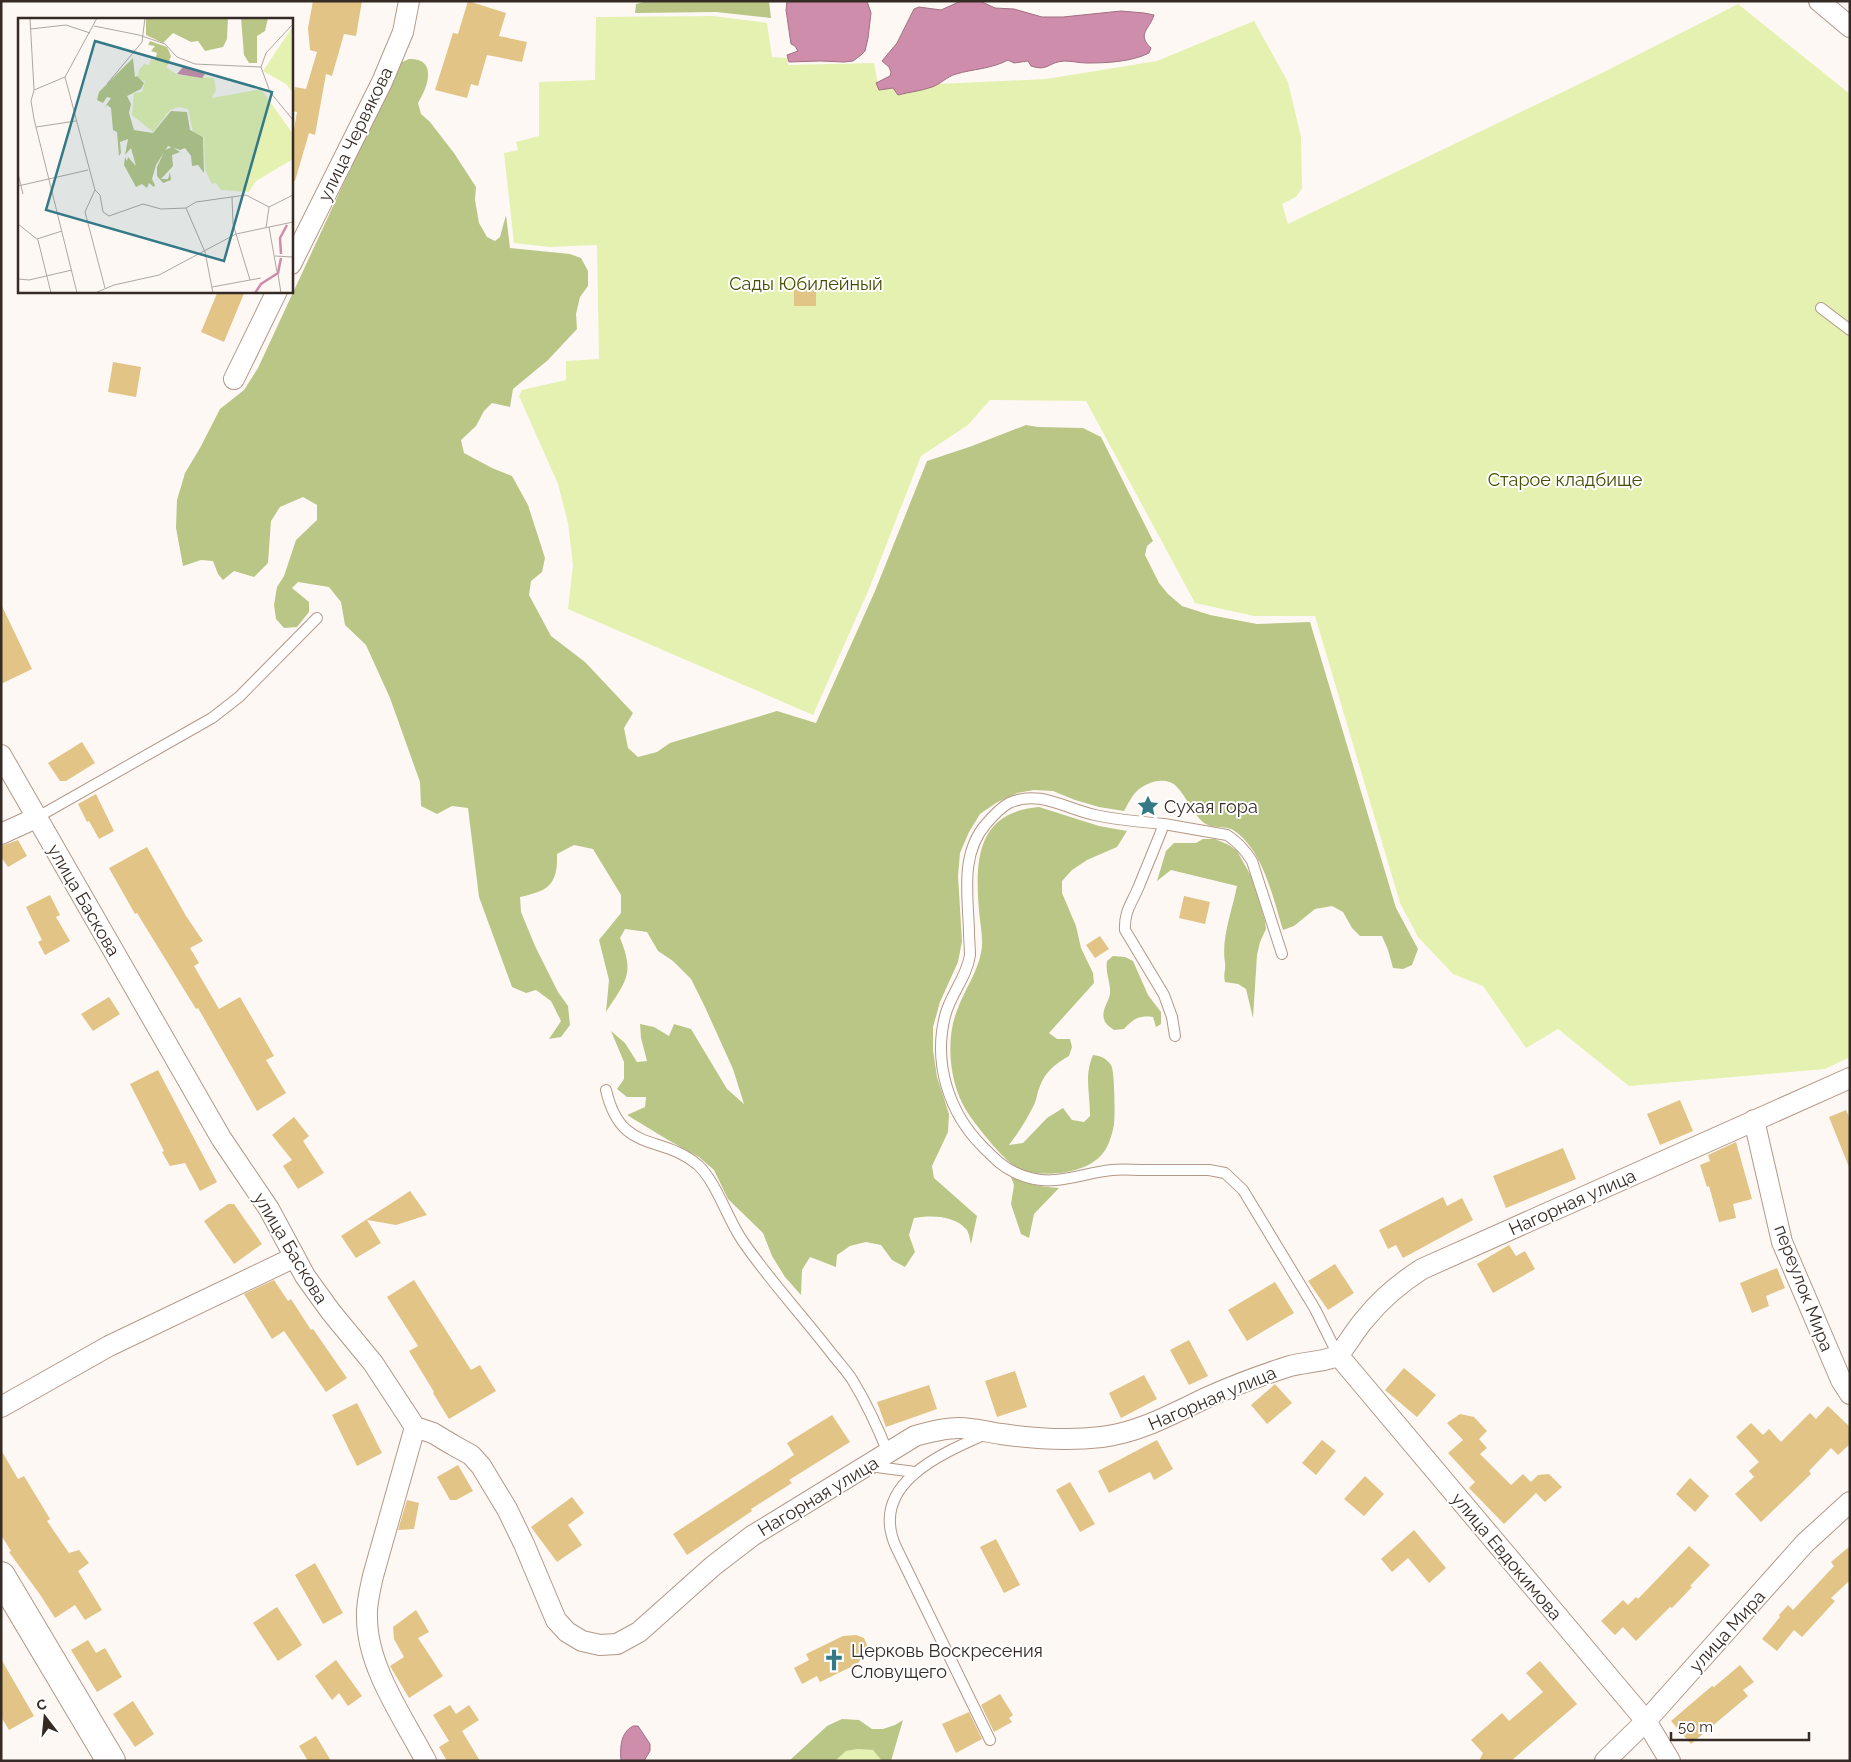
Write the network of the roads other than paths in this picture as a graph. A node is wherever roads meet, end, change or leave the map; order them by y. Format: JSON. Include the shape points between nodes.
{"nodes":[{"id":1,"x":409,"y":1,"type":"edge"},
{"id":2,"x":1819,"y":1,"type":"edge"},
{"id":3,"x":1850,"y":26,"type":"edge"},
{"id":4,"x":292,"y":262,"type":"edge"},
{"id":5,"x":278,"y":292,"type":"edge"},
{"id":6,"x":1821,"y":308,"type":"dead end"},
{"id":7,"x":1850,"y":330,"type":"edge"},
{"id":8,"x":234,"y":379,"type":"dead end"},
{"id":9,"x":317,"y":618,"type":"dead end"},
{"id":10,"x":1,"y":755,"type":"edge"},
{"id":11,"x":36,"y":818,"type":"junction"},
{"id":12,"x":1164,"y":824,"type":"junction"},
{"id":13,"x":1,"y":834,"type":"edge"},
{"id":14,"x":1282,"y":954,"type":"dead end"},
{"id":15,"x":1175,"y":1036,"type":"dead end"},
{"id":16,"x":1850,"y":1078,"type":"edge"},
{"id":17,"x":606,"y":1090,"type":"dead end"},
{"id":18,"x":1754,"y":1120,"type":"junction"},
{"id":19,"x":295,"y":1257,"type":"junction"},
{"id":20,"x":1338,"y":1355,"type":"junction"},
{"id":21,"x":1850,"y":1394,"type":"edge"},
{"id":22,"x":1,"y":1407,"type":"edge"},
{"id":23,"x":415,"y":1427,"type":"junction"},
{"id":24,"x":989,"y":1433,"type":"junction"},
{"id":25,"x":888,"y":1453,"type":"junction"},
{"id":26,"x":866,"y":1466,"type":"junction"},
{"id":27,"x":915,"y":1472,"type":"junction"},
{"id":28,"x":1850,"y":1502,"type":"edge"},
{"id":29,"x":1,"y":1576,"type":"edge"},
{"id":30,"x":1646,"y":1721,"type":"junction"},
{"id":31,"x":990,"y":1740,"type":"dead end"},
{"id":32,"x":111,"y":1761,"type":"edge"},
{"id":33,"x":426,"y":1761,"type":"edge"},
{"id":34,"x":1605,"y":1761,"type":"edge"},
{"id":35,"x":1670,"y":1761,"type":"edge"}],
"edges":[{"from":1,"to":4,"type":"street","name":"улица Червякова","via":[[403,32],[382,82]]},
{"from":2,"to":3,"type":"street"},
{"from":5,"to":8,"type":"street"},
{"from":6,"to":7,"type":"lane"},
{"from":9,"to":11,"type":"lane","via":[[239,697],[212,718]]},
{"from":10,"to":11,"type":"street","name":"улица Баскова"},
{"from":11,"to":13,"type":"street"},
{"from":11,"to":19,"type":"street","name":"улица Баскова","via":[[221,1138],[269,1209]]},
{"from":12,"to":14,"type":"lane","via":[[1227,835],[1236,840],[1252,861]]},
{"from":12,"to":15,"type":"lane","via":[[1128,908],[1125,930],[1164,995]]},
{"from":12,"to":20,"type":"lane","via":[[1088,814],[1043,798],[1027,798],[1008,804],[979,832],[970,849],[968,867],[970,955],[952,995],[942,1036],[946,1088],[955,1111],[971,1134],[998,1162],[1030,1178],[1063,1180],[1112,1170],[1209,1170],[1225,1173],[1243,1190],[1315,1309]]},
{"from":16,"to":18,"type":"street","name":"Нагорная улица"},
{"from":17,"to":25,"type":"lane","via":[[612,1112],[627,1132],[689,1159],[707,1176],[743,1242],[853,1380]]},
{"from":18,"to":20,"type":"street","name":"Нагорная улица","via":[[1422,1270],[1380,1302]]},
{"from":18,"to":21,"type":"street","name":"переулок Мира","via":[[1782,1242]]},
{"from":19,"to":22,"type":"street","via":[[109,1346]]},
{"from":19,"to":23,"type":"street","name":"улица Баскова","via":[[317,1294],[373,1363]]},
{"from":20,"to":24,"type":"street","name":"Нагорная улица","via":[[1274,1371],[1130,1431],[1065,1440]]},
{"from":20,"to":30,"type":"street","name":"улица Евдокимова"},
{"from":23,"to":26,"type":"street","name":"Нагорная улица","via":[[433,1433],[470,1455],[481,1466],[507,1509],[556,1620],[582,1641],[600,1645],[617,1644],[639,1632],[752,1536]]},
{"from":23,"to":33,"type":"street","via":[[373,1576],[367,1619],[380,1672]]},
{"from":24,"to":25,"type":"street","name":"Нагорная улица","via":[[960,1428],[930,1432],[915,1436]]},
{"from":24,"to":27,"type":"lane","via":[[932,1460]]},
{"from":25,"to":26,"type":"street","name":"Нагорная улица"},
{"from":26,"to":27,"type":"lane"},
{"from":27,"to":31,"type":"lane","via":[[895,1499],[889,1521],[891,1536]]},
{"from":28,"to":30,"type":"street","name":"улица Мира","via":[[1805,1543]]},
{"from":29,"to":32,"type":"street"},
{"from":30,"to":34,"type":"street","name":"улица Мира"},
{"from":30,"to":35,"type":"street","name":"улица Евдокимова"}]}
